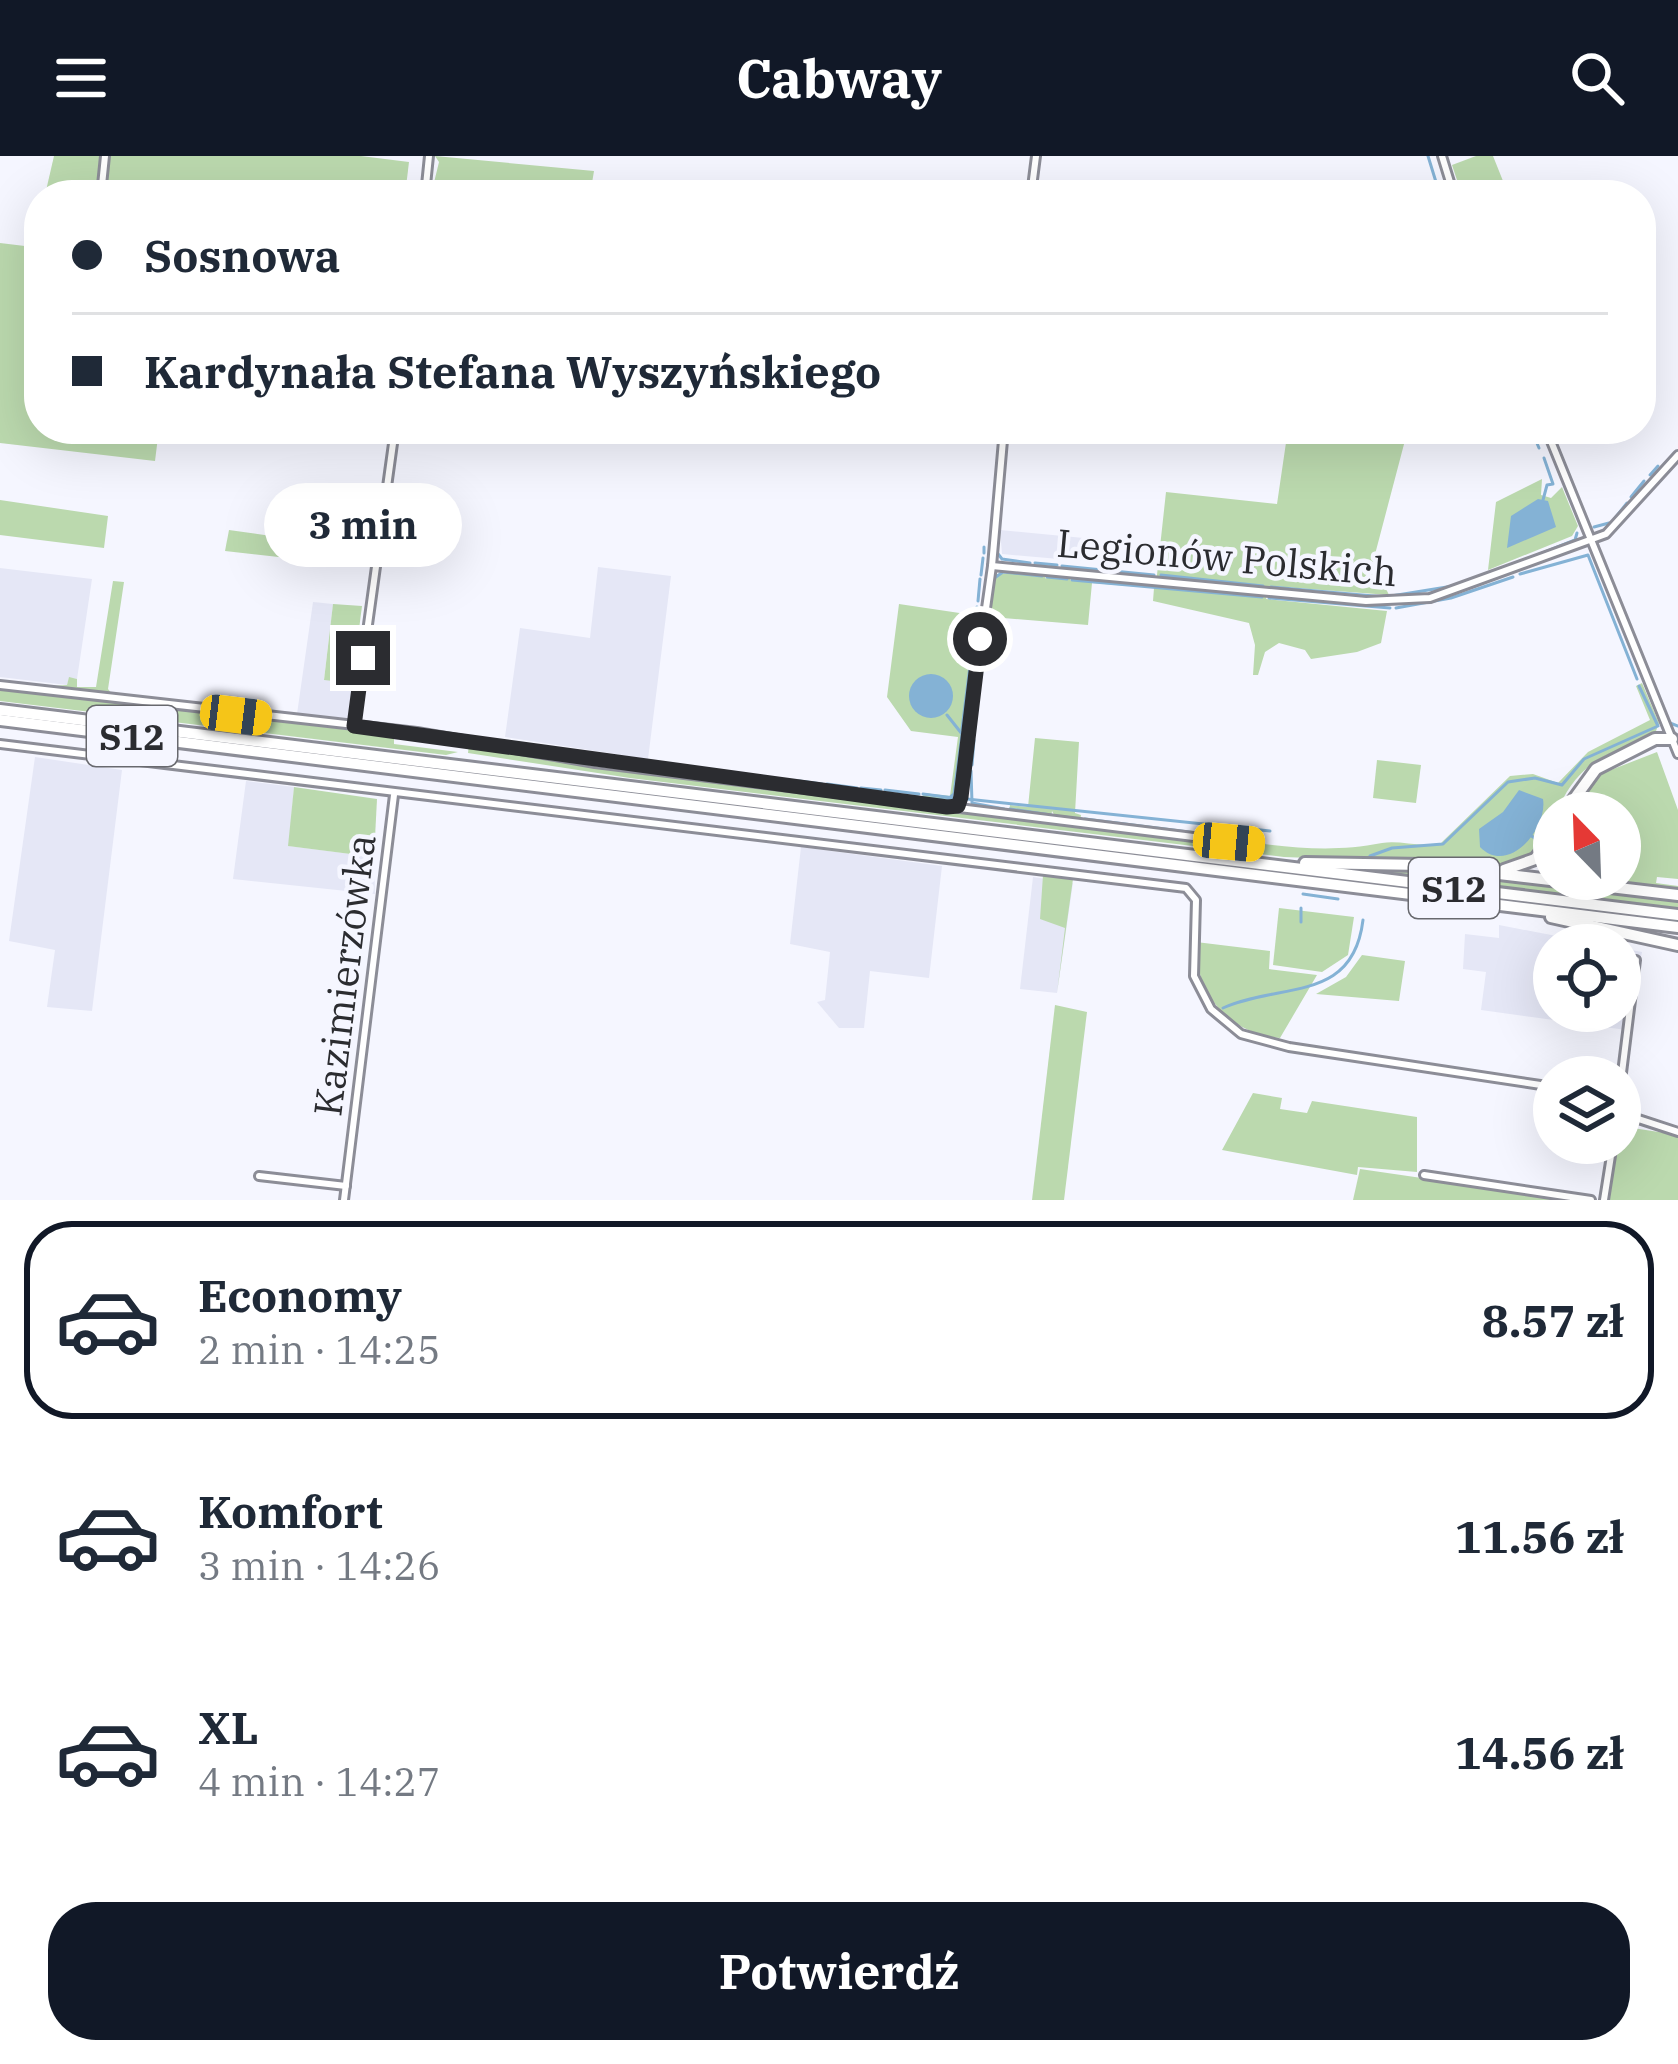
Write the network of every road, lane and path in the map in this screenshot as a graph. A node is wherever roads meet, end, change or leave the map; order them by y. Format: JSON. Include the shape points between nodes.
{"nodes":[{"id":1,"x":393,"y":444,"type":"edge"},
{"id":2,"x":1003,"y":444,"type":"edge"},
{"id":3,"x":1552,"y":444,"type":"edge"},
{"id":4,"x":1678,"y":455,"type":"edge"},
{"id":5,"x":1593,"y":540,"type":"junction"},
{"id":6,"x":992,"y":566,"type":"junction"},
{"id":7,"x":0,"y":685,"type":"edge"},
{"id":8,"x":0,"y":710,"type":"edge"},
{"id":9,"x":0,"y":720,"type":"edge"},
{"id":10,"x":354,"y":726,"type":"junction"},
{"id":11,"x":1675,"y":738,"type":"edge"},
{"id":12,"x":0,"y":744,"type":"edge"},
{"id":13,"x":1678,"y":754,"type":"edge"},
{"id":14,"x":1581,"y":792,"type":"edge"},
{"id":15,"x":394,"y":795,"type":"junction"},
{"id":16,"x":958,"y":806,"type":"junction"},
{"id":17,"x":1258,"y":845,"type":"dead end"},
{"id":18,"x":1533,"y":857,"type":"edge"},
{"id":19,"x":1230,"y":860,"type":"junction"},
{"id":20,"x":1470,"y":870,"type":"junction"},
{"id":21,"x":1533,"y":877,"type":"edge"},
{"id":22,"x":1641,"y":890,"type":"edge"},
{"id":23,"x":1678,"y":895,"type":"edge"},
{"id":24,"x":1513,"y":907,"type":"junction"},
{"id":25,"x":1678,"y":915,"type":"edge"},
{"id":26,"x":1678,"y":927,"type":"edge"},
{"id":27,"x":1678,"y":945,"type":"edge"},
{"id":28,"x":1533,"y":1084,"type":"edge"},
{"id":29,"x":1641,"y":1120,"type":"edge"},
{"id":30,"x":1678,"y":1132,"type":"edge"},
{"id":31,"x":1610,"y":1164,"type":"edge"},
{"id":32,"x":1424,"y":1175,"type":"dead end"},
{"id":33,"x":259,"y":1176,"type":"dead end"},
{"id":34,"x":346,"y":1186,"type":"junction"},
{"id":35,"x":344,"y":1200,"type":"edge"},
{"id":36,"x":1591,"y":1200,"type":"edge"},
{"id":37,"x":1604,"y":1200,"type":"edge"}],
"edges":[{"from":1,"to":10,"type":"street"},
{"from":2,"to":6,"type":"street"},
{"from":3,"to":5,"type":"street"},
{"from":4,"to":5,"type":"street","via":[[1616,526]]},
{"from":5,"to":6,"type":"street","name":"Legionów Polskich","via":[[1460,590],[1400,602]]},
{"from":5,"to":11,"type":"street"},
{"from":6,"to":16,"type":"street"},
{"from":7,"to":10,"type":"street"},
{"from":8,"to":19,"type":"highway","number":"S12"},
{"from":9,"to":24,"type":"highway","number":"S12"},
{"from":10,"to":16,"type":"street"},
{"from":11,"to":13,"type":"street"},
{"from":11,"to":14,"type":"highway","via":[[1596,770]]},
{"from":12,"to":15,"type":"street","name":"Kazimierzówka"},
{"from":15,"to":28,"type":"street","name":"Kazimierzówka","via":[[1191,890],[1198,988],[1240,1034]]},
{"from":15,"to":34,"type":"street","name":"Kazimierzówka"},
{"from":16,"to":17,"type":"street"},
{"from":18,"to":20,"type":"highway"},
{"from":19,"to":20,"type":"highway"},
{"from":19,"to":25,"type":"highway","number":"S12"},
{"from":20,"to":21,"type":"highway"},
{"from":22,"to":23,"type":"highway"},
{"from":24,"to":26,"type":"highway","number":"S12"},
{"from":24,"to":27,"type":"highway"},
{"from":29,"to":30,"type":"street"},
{"from":31,"to":37,"type":"street"},
{"from":32,"to":36,"type":"street"},
{"from":33,"to":34,"type":"street"},
{"from":34,"to":35,"type":"street","name":"Kazimierzówka"}]}
